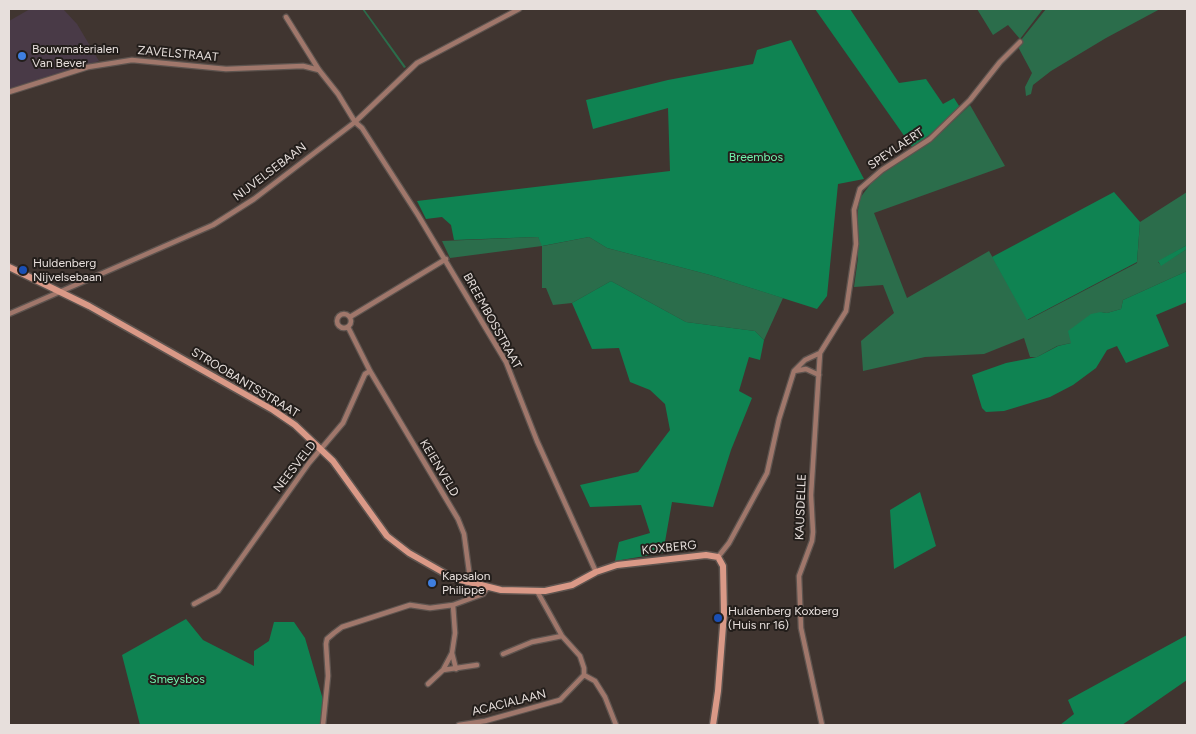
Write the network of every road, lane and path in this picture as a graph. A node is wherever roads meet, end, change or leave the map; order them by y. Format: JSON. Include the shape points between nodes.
{"nodes":[{"id":1,"x":519,"y":9,"type":"edge"},
{"id":2,"x":286,"y":17,"type":"dead end"},
{"id":3,"x":1020,"y":42,"type":"dead end"},
{"id":4,"x":319,"y":70,"type":"junction"},
{"id":5,"x":9,"y":92,"type":"edge"},
{"id":6,"x":355,"y":122,"type":"junction"},
{"id":7,"x":446,"y":259,"type":"junction"},
{"id":8,"x":9,"y":267,"type":"edge"},
{"id":9,"x":59,"y":291,"type":"junction"},
{"id":10,"x":9,"y":314,"type":"edge"},
{"id":11,"x":350,"y":317,"type":"junction"},
{"id":12,"x":348,"y":327,"type":"junction"},
{"id":13,"x":820,"y":353,"type":"junction"},
{"id":14,"x":370,"y":371,"type":"junction"},
{"id":15,"x":794,"y":371,"type":"junction"},
{"id":16,"x":819,"y":376,"type":"junction"},
{"id":17,"x":321,"y":449,"type":"junction"},
{"id":18,"x":718,"y":558,"type":"junction"},
{"id":19,"x":596,"y":572,"type":"junction"},
{"id":20,"x":467,"y":583,"type":"junction"},
{"id":21,"x":487,"y":588,"type":"junction"},
{"id":22,"x":537,"y":591,"type":"junction"},
{"id":23,"x":194,"y":604,"type":"dead end"},
{"id":24,"x":453,"y":605,"type":"junction"},
{"id":25,"x":562,"y":636,"type":"junction"},
{"id":26,"x":452,"y":653,"type":"junction"},
{"id":27,"x":503,"y":654,"type":"dead end"},
{"id":28,"x":477,"y":665,"type":"dead end"},
{"id":29,"x":456,"y":669,"type":"junction"},
{"id":30,"x":443,"y":670,"type":"junction"},
{"id":31,"x":584,"y":675,"type":"junction"},
{"id":32,"x":428,"y":684,"type":"dead end"},
{"id":33,"x":323,"y":725,"type":"edge"},
{"id":34,"x":459,"y":725,"type":"edge"},
{"id":35,"x":616,"y":725,"type":"edge"},
{"id":36,"x":713,"y":725,"type":"edge"},
{"id":37,"x":822,"y":725,"type":"edge"}],
"edges":[{"from":1,"to":6,"type":"street","name":"NIJVELSEBAAN","via":[[417,63]]},
{"from":2,"to":4,"type":"street"},
{"from":3,"to":13,"type":"street","name":"SPEYLAERT","via":[[970,100],[930,139],[882,170],[860,189],[854,210],[856,244],[848,304]]},
{"from":4,"to":5,"type":"street","name":"ZAVELSTRAAT","via":[[303,66],[226,69],[132,60],[88,67]]},
{"from":4,"to":6,"type":"street"},
{"from":6,"to":7,"type":"street","name":"BREEMBOSSTRAAT","via":[[362,128]]},
{"from":6,"to":9,"type":"street","name":"NIJVELSEBAAN","via":[[254,199],[213,225]]},
{"from":7,"to":11,"type":"street"},
{"from":7,"to":19,"type":"street","name":"BREEMBOSSTRAAT","via":[[506,362]]},
{"from":8,"to":9,"type":"street","name":"STROOBANTSSTRAAT"},
{"from":9,"to":10,"type":"street","name":"NIJVELSEBAAN"},
{"from":9,"to":17,"type":"street","name":"STROOBANTSSTRAAT","via":[[273,410]]},
{"from":11,"to":12,"type":"street"},
{"from":11,"to":12,"type":"street","via":[[342,314],[338,318],[341,328]]},
{"from":12,"to":14,"type":"street"},
{"from":13,"to":15,"type":"street","name":"SPEYLAERT","via":[[805,360]]},
{"from":13,"to":16,"type":"street"},
{"from":14,"to":17,"type":"street","name":"NEESVELD","via":[[365,374],[343,423]]},
{"from":14,"to":20,"type":"street","name":"KEIENVELD","via":[[458,519],[470,571]]},
{"from":15,"to":16,"type":"street","via":[[806,369]]},
{"from":15,"to":18,"type":"street","via":[[766,472]]},
{"from":16,"to":37,"type":"street","name":"KAUSDELLE","via":[[811,496],[813,532],[799,572],[799,582],[801,628]]},
{"from":17,"to":20,"type":"street","name":"STROOBANTSSTRAAT","via":[[387,536],[425,563]]},
{"from":17,"to":23,"type":"street","name":"NEESVELD","via":[[218,591]]},
{"from":18,"to":19,"type":"street","name":"KOXBERG","via":[[706,555],[630,563]]},
{"from":18,"to":36,"type":"street","via":[[723,566],[724,613]]},
{"from":19,"to":22,"type":"street","name":"KOXBERG","via":[[563,588]]},
{"from":20,"to":21,"type":"street","name":"STROOBANTSSTRAAT"},
{"from":21,"to":22,"type":"street","name":"KOXBERG"},
{"from":21,"to":24,"type":"street","via":[[483,594]]},
{"from":22,"to":25,"type":"street"},
{"from":24,"to":26,"type":"street","via":[[455,633]]},
{"from":24,"to":33,"type":"street","via":[[402,607],[342,628],[327,640],[328,676]]},
{"from":25,"to":27,"type":"street","via":[[532,642]]},
{"from":25,"to":31,"type":"street","via":[[580,656]]},
{"from":26,"to":29,"type":"street"},
{"from":26,"to":30,"type":"street"},
{"from":28,"to":29,"type":"street"},
{"from":29,"to":30,"type":"street"},
{"from":30,"to":32,"type":"street"},
{"from":31,"to":34,"type":"street","name":"ACACIALAAN","via":[[560,700],[494,719]]},
{"from":31,"to":35,"type":"street","via":[[595,681]]}]}
